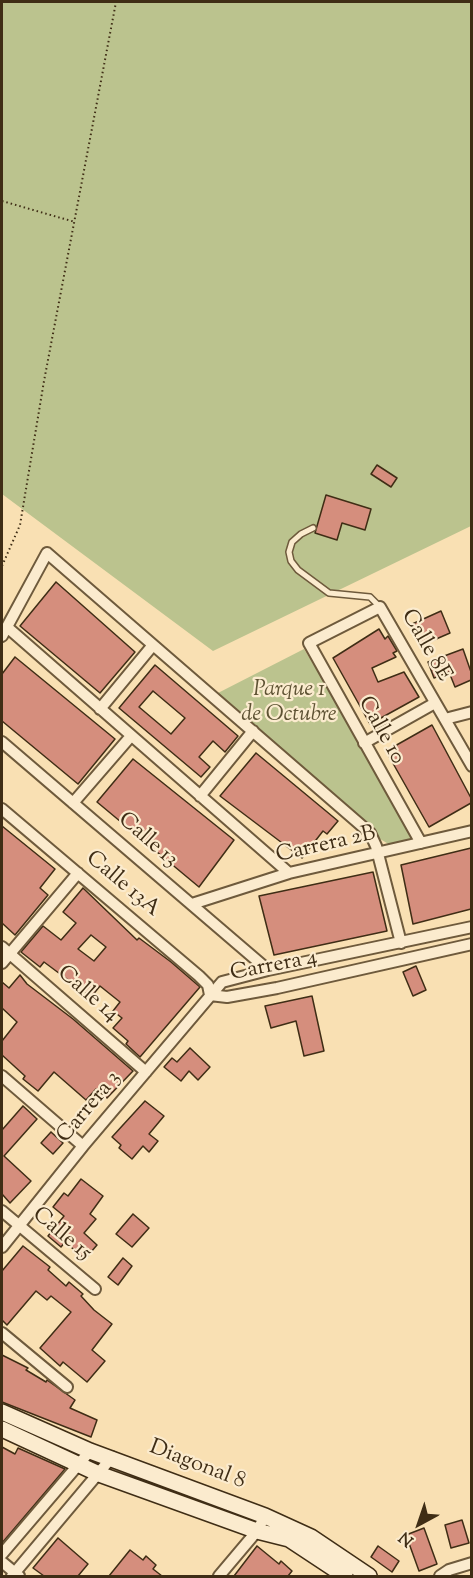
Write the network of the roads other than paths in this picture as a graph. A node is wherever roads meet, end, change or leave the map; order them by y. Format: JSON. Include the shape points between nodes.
{"nodes":[{"id":1,"x":313,"y":528,"type":"dead end"},
{"id":2,"x":380,"y":607,"type":"junction"},
{"id":3,"x":4,"y":632,"type":"edge"},
{"id":4,"x":153,"y":645,"type":"junction"},
{"id":5,"x":435,"y":703,"type":"junction"},
{"id":6,"x":100,"y":709,"type":"junction"},
{"id":7,"x":471,"y":712,"type":"edge"},
{"id":8,"x":445,"y":719,"type":"junction"},
{"id":9,"x":253,"y":731,"type":"junction"},
{"id":10,"x":131,"y":736,"type":"junction"},
{"id":11,"x":2,"y":742,"type":"edge"},
{"id":12,"x":364,"y":743,"type":"junction"},
{"id":13,"x":471,"y":766,"type":"edge"},
{"id":14,"x":200,"y":796,"type":"junction"},
{"id":15,"x":73,"y":803,"type":"junction"},
{"id":16,"x":2,"y":809,"type":"edge"},
{"id":17,"x":471,"y":831,"type":"edge"},
{"id":18,"x":421,"y":843,"type":"junction"},
{"id":19,"x":376,"y":855,"type":"junction"},
{"id":20,"x":78,"y":873,"type":"junction"},
{"id":21,"x":289,"y":873,"type":"junction"},
{"id":22,"x":192,"y":904,"type":"junction"},
{"id":23,"x":471,"y":927,"type":"edge"},
{"id":24,"x":401,"y":943,"type":"junction"},
{"id":25,"x":471,"y":944,"type":"edge"},
{"id":26,"x":5,"y":950,"type":"edge"},
{"id":27,"x":2,"y":963,"type":"edge"},
{"id":28,"x":268,"y":970,"type":"junction"},
{"id":29,"x":210,"y":995,"type":"junction"},
{"id":30,"x":146,"y":1072,"type":"junction"},
{"id":31,"x":2,"y":1076,"type":"edge"},
{"id":32,"x":83,"y":1146,"type":"junction"},
{"id":33,"x":2,"y":1211,"type":"edge"},
{"id":34,"x":19,"y":1226,"type":"junction"},
{"id":35,"x":2,"y":1247,"type":"edge"},
{"id":36,"x":95,"y":1289,"type":"dead end"},
{"id":37,"x":2,"y":1333,"type":"edge"},
{"id":38,"x":67,"y":1387,"type":"dead end"},
{"id":39,"x":2,"y":1412,"type":"edge"},
{"id":40,"x":2,"y":1429,"type":"edge"},
{"id":41,"x":90,"y":1451,"type":"junction"},
{"id":42,"x":112,"y":1457,"type":"junction"},
{"id":43,"x":77,"y":1465,"type":"junction"},
{"id":44,"x":99,"y":1474,"type":"junction"},
{"id":45,"x":265,"y":1516,"type":"junction"},
{"id":46,"x":257,"y":1531,"type":"junction"},
{"id":47,"x":2,"y":1554,"type":"edge"},
{"id":48,"x":2,"y":1562,"type":"edge"},
{"id":49,"x":471,"y":1563,"type":"edge"},
{"id":50,"x":15,"y":1575,"type":"edge"},
{"id":51,"x":219,"y":1576,"type":"edge"},
{"id":52,"x":345,"y":1576,"type":"edge"},
{"id":53,"x":369,"y":1576,"type":"edge"},
{"id":54,"x":440,"y":1576,"type":"edge"}],
"edges":[{"from":1,"to":2,"type":"lane","via":[[292,542],[289,552],[298,570],[329,593],[370,597]]},
{"from":2,"to":5,"type":"street","name":"Calle 8E"},
{"from":2,"to":12,"type":"street","name":"Calle 10","via":[[309,643]]},
{"from":3,"to":4,"type":"street","via":[[47,553]]},
{"from":3,"to":6,"type":"street"},
{"from":4,"to":6,"type":"street"},
{"from":4,"to":9,"type":"street"},
{"from":5,"to":8,"type":"street","name":"Calle 8E"},
{"from":5,"to":12,"type":"street"},
{"from":6,"to":10,"type":"street"},
{"from":7,"to":8,"type":"street"},
{"from":8,"to":13,"type":"street","name":"Calle 8E"},
{"from":9,"to":14,"type":"street"},
{"from":9,"to":19,"type":"street","via":[[370,832]]},
{"from":10,"to":14,"type":"street"},
{"from":10,"to":15,"type":"street"},
{"from":11,"to":15,"type":"street","name":"Calle 13"},
{"from":12,"to":18,"type":"street","name":"Calle 10"},
{"from":14,"to":21,"type":"street"},
{"from":15,"to":22,"type":"street","name":"Calle 13"},
{"from":16,"to":20,"type":"street","name":"Calle 13A"},
{"from":17,"to":18,"type":"street","name":"Carrera 2B"},
{"from":18,"to":19,"type":"street","name":"Carrera 2B"},
{"from":19,"to":21,"type":"street","name":"Carrera 2B"},
{"from":19,"to":24,"type":"street"},
{"from":20,"to":26,"type":"street"},
{"from":20,"to":29,"type":"street","name":"Calle 13A","via":[[199,976],[208,985]]},
{"from":21,"to":22,"type":"street","name":"Carrera 2B"},
{"from":22,"to":28,"type":"street","name":"Calle 13"},
{"from":23,"to":24,"type":"street","name":"Carrera 4"},
{"from":24,"to":28,"type":"street","name":"Carrera 4"},
{"from":25,"to":29,"type":"street","name":"Carrera 4","via":[[277,988],[227,997]]},
{"from":26,"to":27,"type":"street"},
{"from":26,"to":30,"type":"street","name":"Calle 14"},
{"from":28,"to":29,"type":"street","name":"Carrera 4","via":[[222,982]]},
{"from":29,"to":30,"type":"street","name":"Carrera 3"},
{"from":30,"to":32,"type":"street","name":"Carrera 3"},
{"from":31,"to":32,"type":"street"},
{"from":32,"to":34,"type":"street","name":"Carrera 3"},
{"from":33,"to":34,"type":"street","name":"Calle 15"},
{"from":34,"to":35,"type":"street","name":"Carrera 3"},
{"from":34,"to":36,"type":"street","name":"Calle 15"},
{"from":37,"to":38,"type":"street"},
{"from":39,"to":41,"type":"street","name":"Diagonal 8"},
{"from":40,"to":43,"type":"street","name":"Diagonal 8"},
{"from":41,"to":42,"type":"street","name":"Diagonal 8"},
{"from":41,"to":43,"type":"street"},
{"from":42,"to":44,"type":"street"},
{"from":42,"to":45,"type":"street","name":"Diagonal 8"},
{"from":43,"to":44,"type":"street","name":"Diagonal 8"},
{"from":43,"to":47,"type":"street"},
{"from":44,"to":46,"type":"street","name":"Diagonal 8"},
{"from":44,"to":50,"type":"street"},
{"from":45,"to":46,"type":"street"},
{"from":45,"to":53,"type":"street","name":"Diagonal 8","via":[[311,1537]]},
{"from":46,"to":51,"type":"street"},
{"from":46,"to":52,"type":"street","name":"Diagonal 8","via":[[289,1539]]},
{"from":48,"to":50,"type":"street"},
{"from":49,"to":54,"type":"street"}]}
